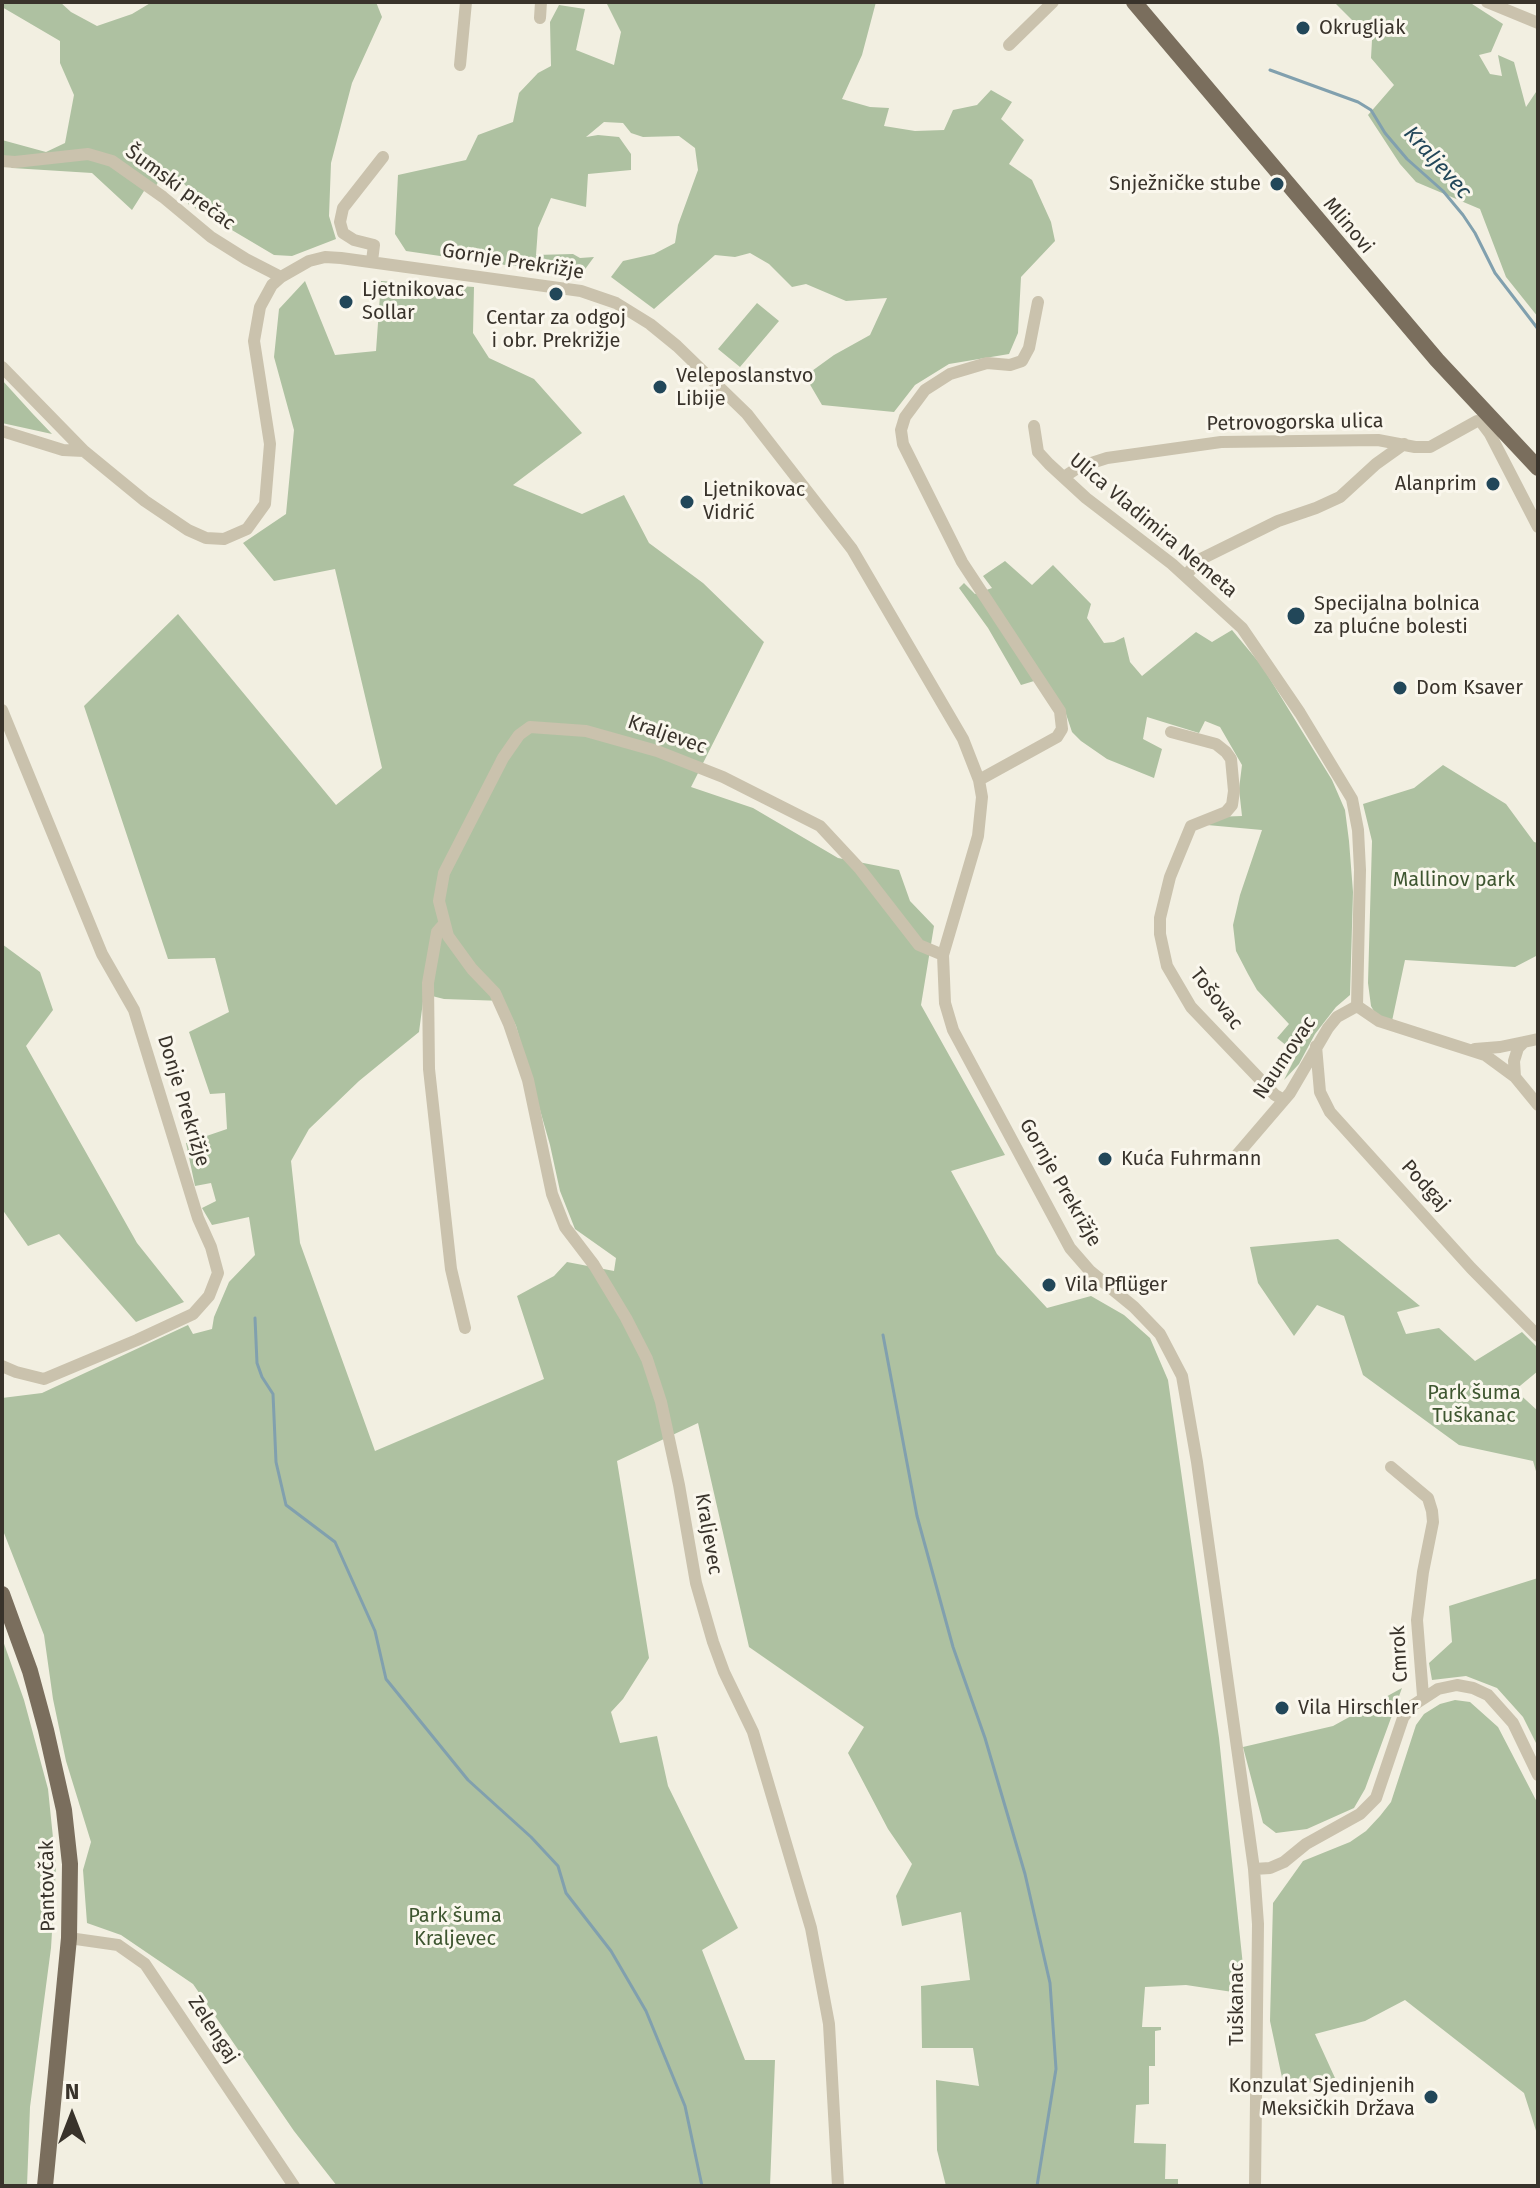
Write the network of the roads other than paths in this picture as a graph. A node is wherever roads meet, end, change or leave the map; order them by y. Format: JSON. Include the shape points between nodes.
{"nodes":[{"id":1,"x":466,"y":2,"type":"edge"},
{"id":2,"x":541,"y":2,"type":"edge"},
{"id":3,"x":1053,"y":2,"type":"edge"},
{"id":4,"x":1134,"y":2,"type":"edge"},
{"id":5,"x":1487,"y":2,"type":"edge"},
{"id":6,"x":540,"y":18,"type":"dead end"},
{"id":7,"x":1538,"y":23,"type":"edge"},
{"id":8,"x":1009,"y":45,"type":"dead end"},
{"id":9,"x":460,"y":65,"type":"dead end"},
{"id":10,"x":383,"y":157,"type":"dead end"},
{"id":11,"x":2,"y":161,"type":"edge"},
{"id":12,"x":372,"y":261,"type":"junction"},
{"id":13,"x":281,"y":277,"type":"junction"},
{"id":14,"x":1038,"y":302,"type":"dead end"},
{"id":15,"x":2,"y":367,"type":"edge"},
{"id":16,"x":1034,"y":426,"type":"dead end"},
{"id":17,"x":2,"y":431,"type":"edge"},
{"id":18,"x":1404,"y":444,"type":"junction"},
{"id":19,"x":84,"y":451,"type":"junction"},
{"id":20,"x":1538,"y":468,"type":"edge"},
{"id":21,"x":1064,"y":477,"type":"junction"},
{"id":22,"x":1538,"y":527,"type":"edge"},
{"id":23,"x":1185,"y":576,"type":"junction"},
{"id":24,"x":2,"y":710,"type":"edge"},
{"id":25,"x":1171,"y":732,"type":"dead end"},
{"id":26,"x":979,"y":780,"type":"junction"},
{"id":27,"x":444,"y":924,"type":"junction"},
{"id":28,"x":943,"y":955,"type":"junction"},
{"id":29,"x":1357,"y":1006,"type":"junction"},
{"id":30,"x":1538,"y":1039,"type":"edge"},
{"id":31,"x":1524,"y":1042,"type":"junction"},
{"id":32,"x":1316,"y":1046,"type":"junction"},
{"id":33,"x":1469,"y":1049,"type":"junction"},
{"id":34,"x":1515,"y":1077,"type":"junction"},
{"id":35,"x":1284,"y":1100,"type":"junction"},
{"id":36,"x":1538,"y":1105,"type":"edge"},
{"id":37,"x":1236,"y":1156,"type":"dead end"},
{"id":38,"x":465,"y":1328,"type":"dead end"},
{"id":39,"x":1538,"y":1336,"type":"edge"},
{"id":40,"x":2,"y":1366,"type":"edge"},
{"id":41,"x":1391,"y":1467,"type":"dead end"},
{"id":42,"x":2,"y":1594,"type":"edge"},
{"id":43,"x":1423,"y":1696,"type":"junction"},
{"id":44,"x":1538,"y":1775,"type":"edge"},
{"id":45,"x":1254,"y":1869,"type":"junction"},
{"id":46,"x":69,"y":1938,"type":"junction"},
{"id":47,"x":45,"y":2186,"type":"edge"},
{"id":48,"x":294,"y":2186,"type":"edge"},
{"id":49,"x":838,"y":2186,"type":"edge"},
{"id":50,"x":1255,"y":2186,"type":"edge"}],
"edges":[{"from":1,"to":9,"type":"street"},
{"from":2,"to":6,"type":"street"},
{"from":3,"to":8,"type":"street"},
{"from":4,"to":20,"type":"main road","name":"Mlinovi","via":[[1427,349]]},
{"from":5,"to":7,"type":"street"},
{"from":10,"to":12,"type":"street","via":[[347,201],[340,222],[343,233],[374,245]]},
{"from":11,"to":13,"type":"street","name":"Šumski prečac","via":[[88,154],[112,161],[211,237]]},
{"from":12,"to":13,"type":"street","name":"Gornje Prekrižje","via":[[325,257]]},
{"from":12,"to":26,"type":"street","name":"Gornje Prekrižje","via":[[581,291],[616,303],[677,346],[747,414],[852,549],[963,739]]},
{"from":13,"to":19,"type":"street","via":[[256,320],[269,481],[265,504],[247,529],[224,539],[188,530]]},
{"from":14,"to":26,"type":"street","via":[[1022,361],[987,363],[950,374],[925,390],[901,430],[903,444],[962,562],[1060,711],[1062,729],[1057,737]]},
{"from":15,"to":19,"type":"street"},
{"from":16,"to":21,"type":"street","name":"Ulica Vladimira Nemeta","via":[[1038,452]]},
{"from":17,"to":19,"type":"street","via":[[63,450]]},
{"from":18,"to":21,"type":"street","name":"Petrovogorska ulica","via":[[1196,444],[1095,461]]},
{"from":18,"to":22,"type":"street","name":"Petrovogorska ulica","via":[[1437,445],[1481,422]]},
{"from":18,"to":23,"type":"street","via":[[1340,497],[1218,551],[1195,563]]},
{"from":21,"to":23,"type":"street","name":"Ulica Vladimira Nemeta"},
{"from":23,"to":29,"type":"street","name":"Ulica Vladimira Nemeta","via":[[1258,648],[1352,799],[1360,870]]},
{"from":24,"to":40,"type":"street","name":"Donje Prekrižje","via":[[102,954],[134,1010],[218,1273],[209,1296],[193,1314],[137,1340],[44,1379]]},
{"from":25,"to":35,"type":"street","name":"Tošovac","via":[[1216,744],[1226,752],[1234,791],[1226,812],[1191,826],[1170,877],[1160,918],[1167,966],[1191,1007]]},
{"from":26,"to":28,"type":"street","name":"Gornje Prekrižje","via":[[978,836]]},
{"from":27,"to":28,"type":"street","name":"Kraljevec","via":[[439,901],[444,873],[503,758],[530,727],[560,728],[657,751],[820,826],[919,945]]},
{"from":27,"to":38,"type":"street","name":"Kraljevec","via":[[437,932],[428,983],[429,1069],[451,1269]]},
{"from":27,"to":49,"type":"street","name":"Kraljevec","via":[[472,969],[495,993],[528,1080],[552,1194],[565,1227],[618,1304],[647,1359],[661,1402],[696,1583],[724,1672],[753,1732],[811,1928],[829,2024]]},
{"from":28,"to":45,"type":"street","name":"Gornje Prekrižje","via":[[945,1003],[953,1030],[1055,1223],[1090,1271],[1160,1334],[1182,1376]]},
{"from":29,"to":32,"type":"street","name":"Naumovac","via":[[1337,1017]]},
{"from":29,"to":33,"type":"street","via":[[1379,1021]]},
{"from":30,"to":31,"type":"street"},
{"from":31,"to":33,"type":"street"},
{"from":31,"to":34,"type":"street","via":[[1515,1053]]},
{"from":32,"to":35,"type":"street","name":"Naumovac"},
{"from":32,"to":39,"type":"street","name":"Podgaj","via":[[1320,1092],[1330,1112]]},
{"from":33,"to":34,"type":"street"},
{"from":34,"to":36,"type":"street"},
{"from":35,"to":37,"type":"street","name":"Naumovac"},
{"from":41,"to":43,"type":"street","name":"Cmrok","via":[[1428,1498],[1432,1511],[1417,1620]]},
{"from":42,"to":46,"type":"main road","name":"Pantovčak","via":[[30,1671],[59,1787],[70,1864]]},
{"from":43,"to":44,"type":"street","via":[[1457,1685],[1488,1695],[1513,1723]]},
{"from":43,"to":45,"type":"street","name":"Cmrok","via":[[1403,1718],[1376,1798],[1284,1862]]},
{"from":45,"to":50,"type":"street","name":"Tuškanac"},
{"from":46,"to":47,"type":"main road","name":"Pantovčak"},
{"from":46,"to":48,"type":"street","name":"Zelengaj","via":[[118,1945],[145,1964]]}]}
